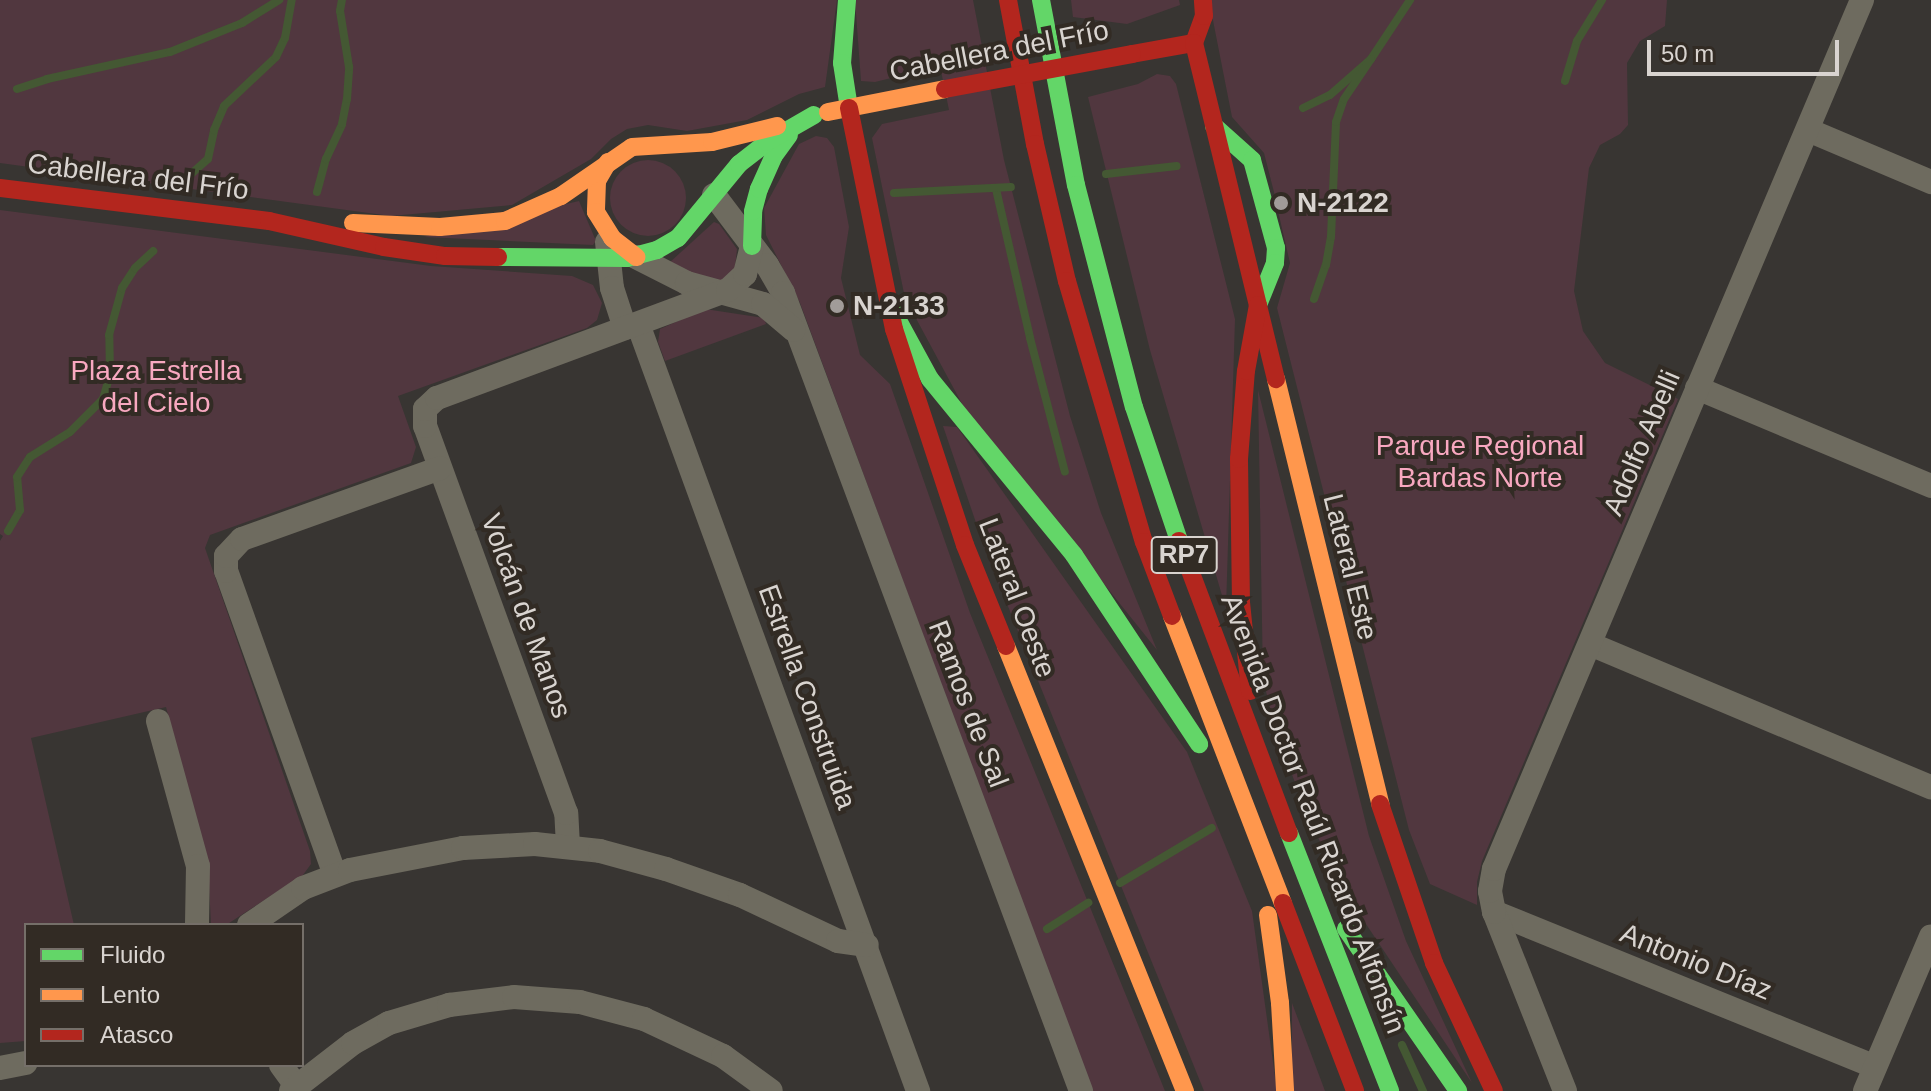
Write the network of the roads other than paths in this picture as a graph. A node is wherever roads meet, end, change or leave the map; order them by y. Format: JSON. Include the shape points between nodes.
{"nodes":[{"id":1,"x":847,"y":0,"type":"edge"},
{"id":2,"x":1008,"y":0,"type":"edge"},
{"id":3,"x":1041,"y":0,"type":"edge"},
{"id":4,"x":1203,"y":0,"type":"edge"},
{"id":5,"x":1862,"y":0,"type":"edge"},
{"id":6,"x":1194,"y":43,"type":"junction"},
{"id":7,"x":849,"y":108,"type":"junction"},
{"id":8,"x":805,"y":120,"type":"junction"},
{"id":9,"x":1214,"y":126,"type":"junction"},
{"id":10,"x":1808,"y":130,"type":"junction"},
{"id":11,"x":632,"y":147,"type":"junction"},
{"id":12,"x":608,"y":161,"type":"junction"},
{"id":13,"x":688,"y":163,"type":"dead end"},
{"id":14,"x":1931,"y":182,"type":"edge"},
{"id":15,"x":0,"y":188,"type":"edge"},
{"id":16,"x":708,"y":188,"type":"junction"},
{"id":17,"x":269,"y":221,"type":"junction"},
{"id":18,"x":607,"y":232,"type":"junction"},
{"id":19,"x":752,"y":246,"type":"junction"},
{"id":20,"x":636,"y":257,"type":"junction"},
{"id":21,"x":608,"y":259,"type":"junction"},
{"id":22,"x":721,"y":293,"type":"junction"},
{"id":23,"x":888,"y":302,"type":"junction"},
{"id":24,"x":1258,"y":305,"type":"junction"},
{"id":25,"x":632,"y":326,"type":"junction"},
{"id":26,"x":800,"y":339,"type":"junction"},
{"id":27,"x":1697,"y":388,"type":"junction"},
{"id":28,"x":440,"y":468,"type":"junction"},
{"id":29,"x":1931,"y":486,"type":"edge"},
{"id":30,"x":1590,"y":644,"type":"junction"},
{"id":31,"x":158,"y":721,"type":"dead end"},
{"id":32,"x":1264,"y":768,"type":"junction"},
{"id":33,"x":1931,"y":787,"type":"edge"},
{"id":34,"x":1255,"y":834,"type":"junction"},
{"id":35,"x":568,"y":846,"type":"junction"},
{"id":36,"x":1303,"y":867,"type":"junction"},
{"id":37,"x":335,"y":875,"type":"junction"},
{"id":38,"x":1494,"y":912,"type":"junction"},
{"id":39,"x":197,"y":923,"type":"edge"},
{"id":40,"x":252,"y":923,"type":"edge"},
{"id":41,"x":1931,"y":936,"type":"edge"},
{"id":42,"x":867,"y":945,"type":"junction"},
{"id":43,"x":24,"y":1063,"type":"edge"},
{"id":44,"x":282,"y":1067,"type":"edge"},
{"id":45,"x":1875,"y":1067,"type":"junction"},
{"id":46,"x":0,"y":1068,"type":"edge"},
{"id":47,"x":294,"y":1089,"type":"edge"},
{"id":48,"x":771,"y":1091,"type":"edge"},
{"id":49,"x":918,"y":1091,"type":"edge"},
{"id":50,"x":1081,"y":1091,"type":"edge"},
{"id":51,"x":1185,"y":1091,"type":"edge"},
{"id":52,"x":1285,"y":1091,"type":"edge"},
{"id":53,"x":1355,"y":1091,"type":"edge"},
{"id":54,"x":1390,"y":1091,"type":"edge"},
{"id":55,"x":1458,"y":1091,"type":"edge"},
{"id":56,"x":1494,"y":1091,"type":"edge"},
{"id":57,"x":1565,"y":1091,"type":"edge"},
{"id":58,"x":1865,"y":1091,"type":"edge"}],
"edges":[{"from":1,"to":7,"type":"main road","name":"Lateral Oeste","via":[[842,63]]},
{"from":2,"to":34,"type":"main road","number":"RP7","via":[[1051,216],[1102,409],[1153,568]]},
{"from":3,"to":32,"type":"main road","name":"Avenida Doctor Raúl Ricardo Alfonsín","number":"RP7","via":[[1076,185],[1130,392],[1203,612]]},
{"from":4,"to":6,"type":"main road","via":[[1204,16]]},
{"from":5,"to":10,"type":"street","name":"Adolfo Abelli"},
{"from":6,"to":7,"type":"main road","name":"Cabellera del Frío","bridge":true},
{"from":6,"to":9,"type":"main road","name":"Lateral Este"},
{"from":7,"to":8,"type":"main road","name":"Cabellera del Frío"},
{"from":7,"to":23,"type":"main road","name":"Lateral Oeste"},
{"from":8,"to":11,"type":"main road","name":"Cabellera del Frío","via":[[724,140]]},
{"from":8,"to":16,"type":"main road","name":"Cabellera del Frío"},
{"from":8,"to":19,"type":"main road","via":[[773,157],[759,189]]},
{"from":9,"to":24,"type":"main road","name":"Lateral Este"},
{"from":9,"to":24,"type":"main road","via":[[1252,160],[1276,248]]},
{"from":10,"to":14,"type":"street"},
{"from":10,"to":27,"type":"street","name":"Adolfo Abelli"},
{"from":11,"to":12,"type":"main road","name":"Cabellera del Frío"},
{"from":11,"to":13,"type":"main road","via":[[662,148]]},
{"from":12,"to":17,"type":"main road","name":"Cabellera del Frío","via":[[548,203],[489,224]]},
{"from":12,"to":18,"type":"main road","via":[[595,195],[596,212]]},
{"from":15,"to":17,"type":"main road","name":"Cabellera del Frío"},
{"from":16,"to":19,"type":"street","name":"Ramos de Sal"},
{"from":16,"to":20,"type":"main road","name":"Cabellera del Frío","via":[[678,238]]},
{"from":17,"to":21,"type":"main road","name":"Cabellera del Frío","via":[[445,256]]},
{"from":18,"to":20,"type":"main road"},
{"from":18,"to":21,"type":"street","name":"Estrella Construida"},
{"from":19,"to":22,"type":"street","via":[[745,274]]},
{"from":19,"to":26,"type":"street","name":"Ramos de Sal","via":[[778,283]]},
{"from":20,"to":21,"type":"main road","name":"Cabellera del Frío"},
{"from":20,"to":22,"type":"street","name":"Ramos de Sal","via":[[687,283]]},
{"from":21,"to":25,"type":"street","name":"Estrella Construida","via":[[612,288]]},
{"from":22,"to":25,"type":"street"},
{"from":22,"to":26,"type":"street","name":"Ramos de Sal","via":[[772,308]]},
{"from":23,"to":34,"type":"main road","via":[[940,392],[1091,579]]},
{"from":23,"to":51,"type":"main road","name":"Lateral Oeste","via":[[980,586]]},
{"from":24,"to":32,"type":"main road","via":[[1241,416],[1240,547],[1245,654]]},
{"from":24,"to":56,"type":"main road","name":"Lateral Este","via":[[1386,828],[1425,942]]},
{"from":25,"to":28,"type":"street","name":"Volcán de Manos","via":[[437,398],[425,409],[425,426]]},
{"from":25,"to":42,"type":"street","name":"Estrella Construida"},
{"from":26,"to":50,"type":"street","name":"Ramos de Sal"},
{"from":27,"to":29,"type":"street"},
{"from":27,"to":30,"type":"street","name":"Adolfo Abelli"},
{"from":28,"to":35,"type":"street","name":"Volcán de Manos","via":[[566,813]]},
{"from":28,"to":37,"type":"street","via":[[242,539],[228,551],[226,571]]},
{"from":30,"to":33,"type":"street"},
{"from":30,"to":38,"type":"street","name":"Adolfo Abelli","via":[[1494,869]]},
{"from":31,"to":39,"type":"street","via":[[198,866]]},
{"from":32,"to":36,"type":"main road","name":"Avenida Doctor Raúl Ricardo Alfonsín","number":"RP7"},
{"from":34,"to":52,"type":"main road","via":[[1280,1003]]},
{"from":34,"to":53,"type":"main road","number":"RP7"},
{"from":35,"to":37,"type":"street","via":[[463,848]]},
{"from":35,"to":42,"type":"street","via":[[684,874],[838,941]]},
{"from":36,"to":54,"type":"main road","name":"Avenida Doctor Raúl Ricardo Alfonsín","number":"RP7"},
{"from":36,"to":55,"type":"main road"},
{"from":37,"to":40,"type":"street","via":[[289,896]]},
{"from":38,"to":45,"type":"street","name":"Antonio Díaz"},
{"from":38,"to":57,"type":"street"},
{"from":41,"to":45,"type":"street"},
{"from":42,"to":49,"type":"street","name":"Estrella Construida"},
{"from":43,"to":46,"type":"street"},
{"from":44,"to":47,"type":"street"},
{"from":45,"to":58,"type":"street"},
{"from":47,"to":48,"type":"street","via":[[346,1048],[389,1023],[449,1005],[514,997],[580,1002],[644,1019],[723,1056]]}]}
